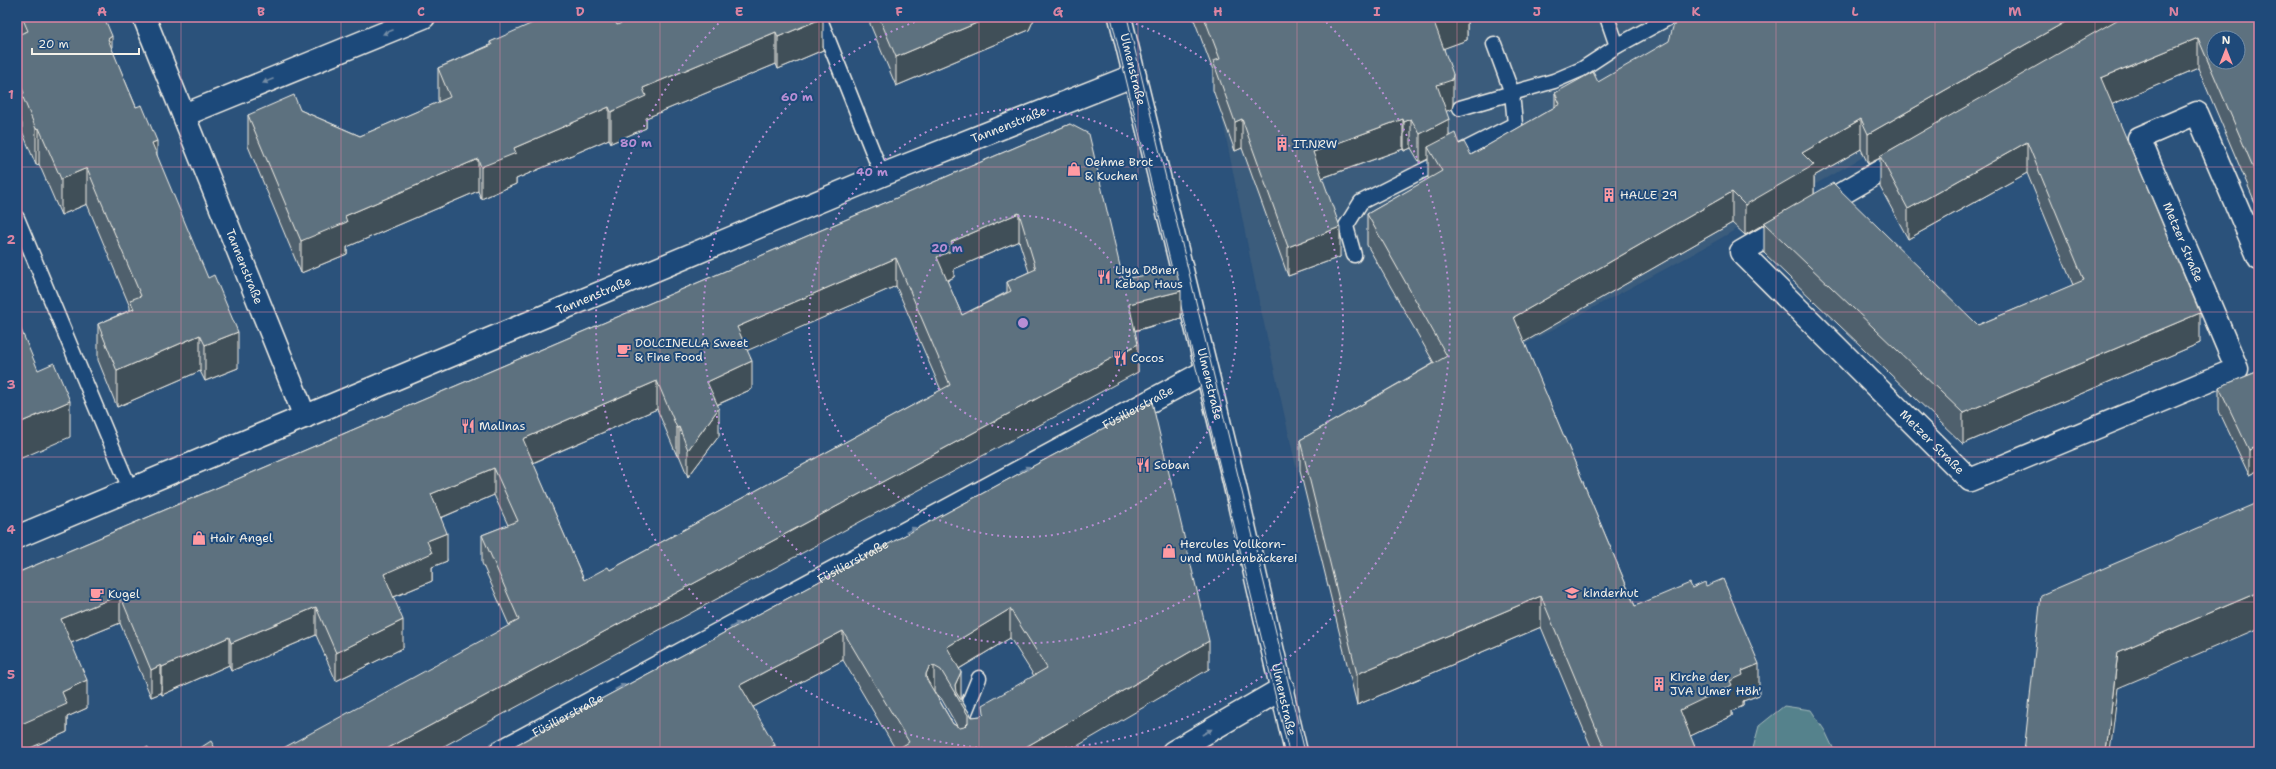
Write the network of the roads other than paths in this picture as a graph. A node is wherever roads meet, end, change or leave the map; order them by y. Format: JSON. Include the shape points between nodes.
{"nodes":[{"id":1,"x":144,"y":17,"type":"edge"},
{"id":2,"x":424,"y":17,"type":"edge"},
{"id":3,"x":819,"y":17,"type":"edge"},
{"id":4,"x":1120,"y":17,"type":"edge"},
{"id":5,"x":1607,"y":17,"type":"edge"},
{"id":6,"x":1670,"y":17,"type":"edge"},
{"id":7,"x":1494,"y":44,"type":"dead end"},
{"id":8,"x":1617,"y":46,"type":"junction"},
{"id":9,"x":1135,"y":76,"type":"junction"},
{"id":10,"x":1512,"y":93,"type":"junction"},
{"id":11,"x":1460,"y":108,"type":"dead end"},
{"id":12,"x":184,"y":115,"type":"junction"},
{"id":13,"x":1924,"y":147,"type":"edge"},
{"id":14,"x":882,"y":175,"type":"junction"},
{"id":15,"x":17,"y":218,"type":"edge"},
{"id":16,"x":1354,"y":255,"type":"dead end"},
{"id":17,"x":2259,"y":258,"type":"edge"},
{"id":18,"x":1206,"y":371,"type":"junction"},
{"id":19,"x":305,"y":417,"type":"junction"},
{"id":20,"x":130,"y":489,"type":"junction"},
{"id":21,"x":17,"y":537,"type":"edge"},
{"id":22,"x":979,"y":678,"type":"dead end"},
{"id":23,"x":1283,"y":688,"type":"junction"},
{"id":24,"x":976,"y":738,"type":"edge"},
{"id":25,"x":500,"y":752,"type":"edge"},
{"id":26,"x":1173,"y":752,"type":"edge"},
{"id":27,"x":1296,"y":752,"type":"edge"}],
"edges":[{"from":1,"to":12,"type":"street","name":"Tannenstraße"},
{"from":2,"to":12,"type":"street","one_way":true},
{"from":3,"to":14,"type":"lane"},
{"from":4,"to":9,"type":"street","name":"Ulmenstraße"},
{"from":5,"to":8,"type":"lane"},
{"from":6,"to":8,"type":"lane"},
{"from":7,"to":10,"type":"lane"},
{"from":8,"to":10,"type":"lane","via":[[1582,69],[1554,81]]},
{"from":9,"to":14,"type":"street","name":"Tannenstraße"},
{"from":9,"to":18,"type":"street","name":"Ulmenstraße"},
{"from":10,"to":11,"type":"lane"},
{"from":10,"to":16,"type":"lane","via":[[1515,124],[1361,202],[1346,226]]},
{"from":12,"to":19,"type":"street","name":"Tannenstraße"},
{"from":13,"to":17,"type":"street","name":"Metzer Straße","via":[[1740,252],[1970,480],[2237,369],[2139,138],[2197,113]]},
{"from":14,"to":19,"type":"street","name":"Tannenstraße"},
{"from":15,"to":20,"type":"lane"},
{"from":18,"to":23,"type":"street","name":"Ulmenstraße"},
{"from":25,"to":18,"type":"street","name":"Füsilierstraße","one_way":true},
{"from":19,"to":20,"type":"street","name":"Tannenstraße"},
{"from":20,"to":21,"type":"street","name":"Tannenstraße"},
{"from":22,"to":24,"type":"lane","via":[[963,717]]},
{"from":26,"to":23,"type":"street","one_way":true},
{"from":23,"to":27,"type":"street","name":"Ulmenstraße"}]}
